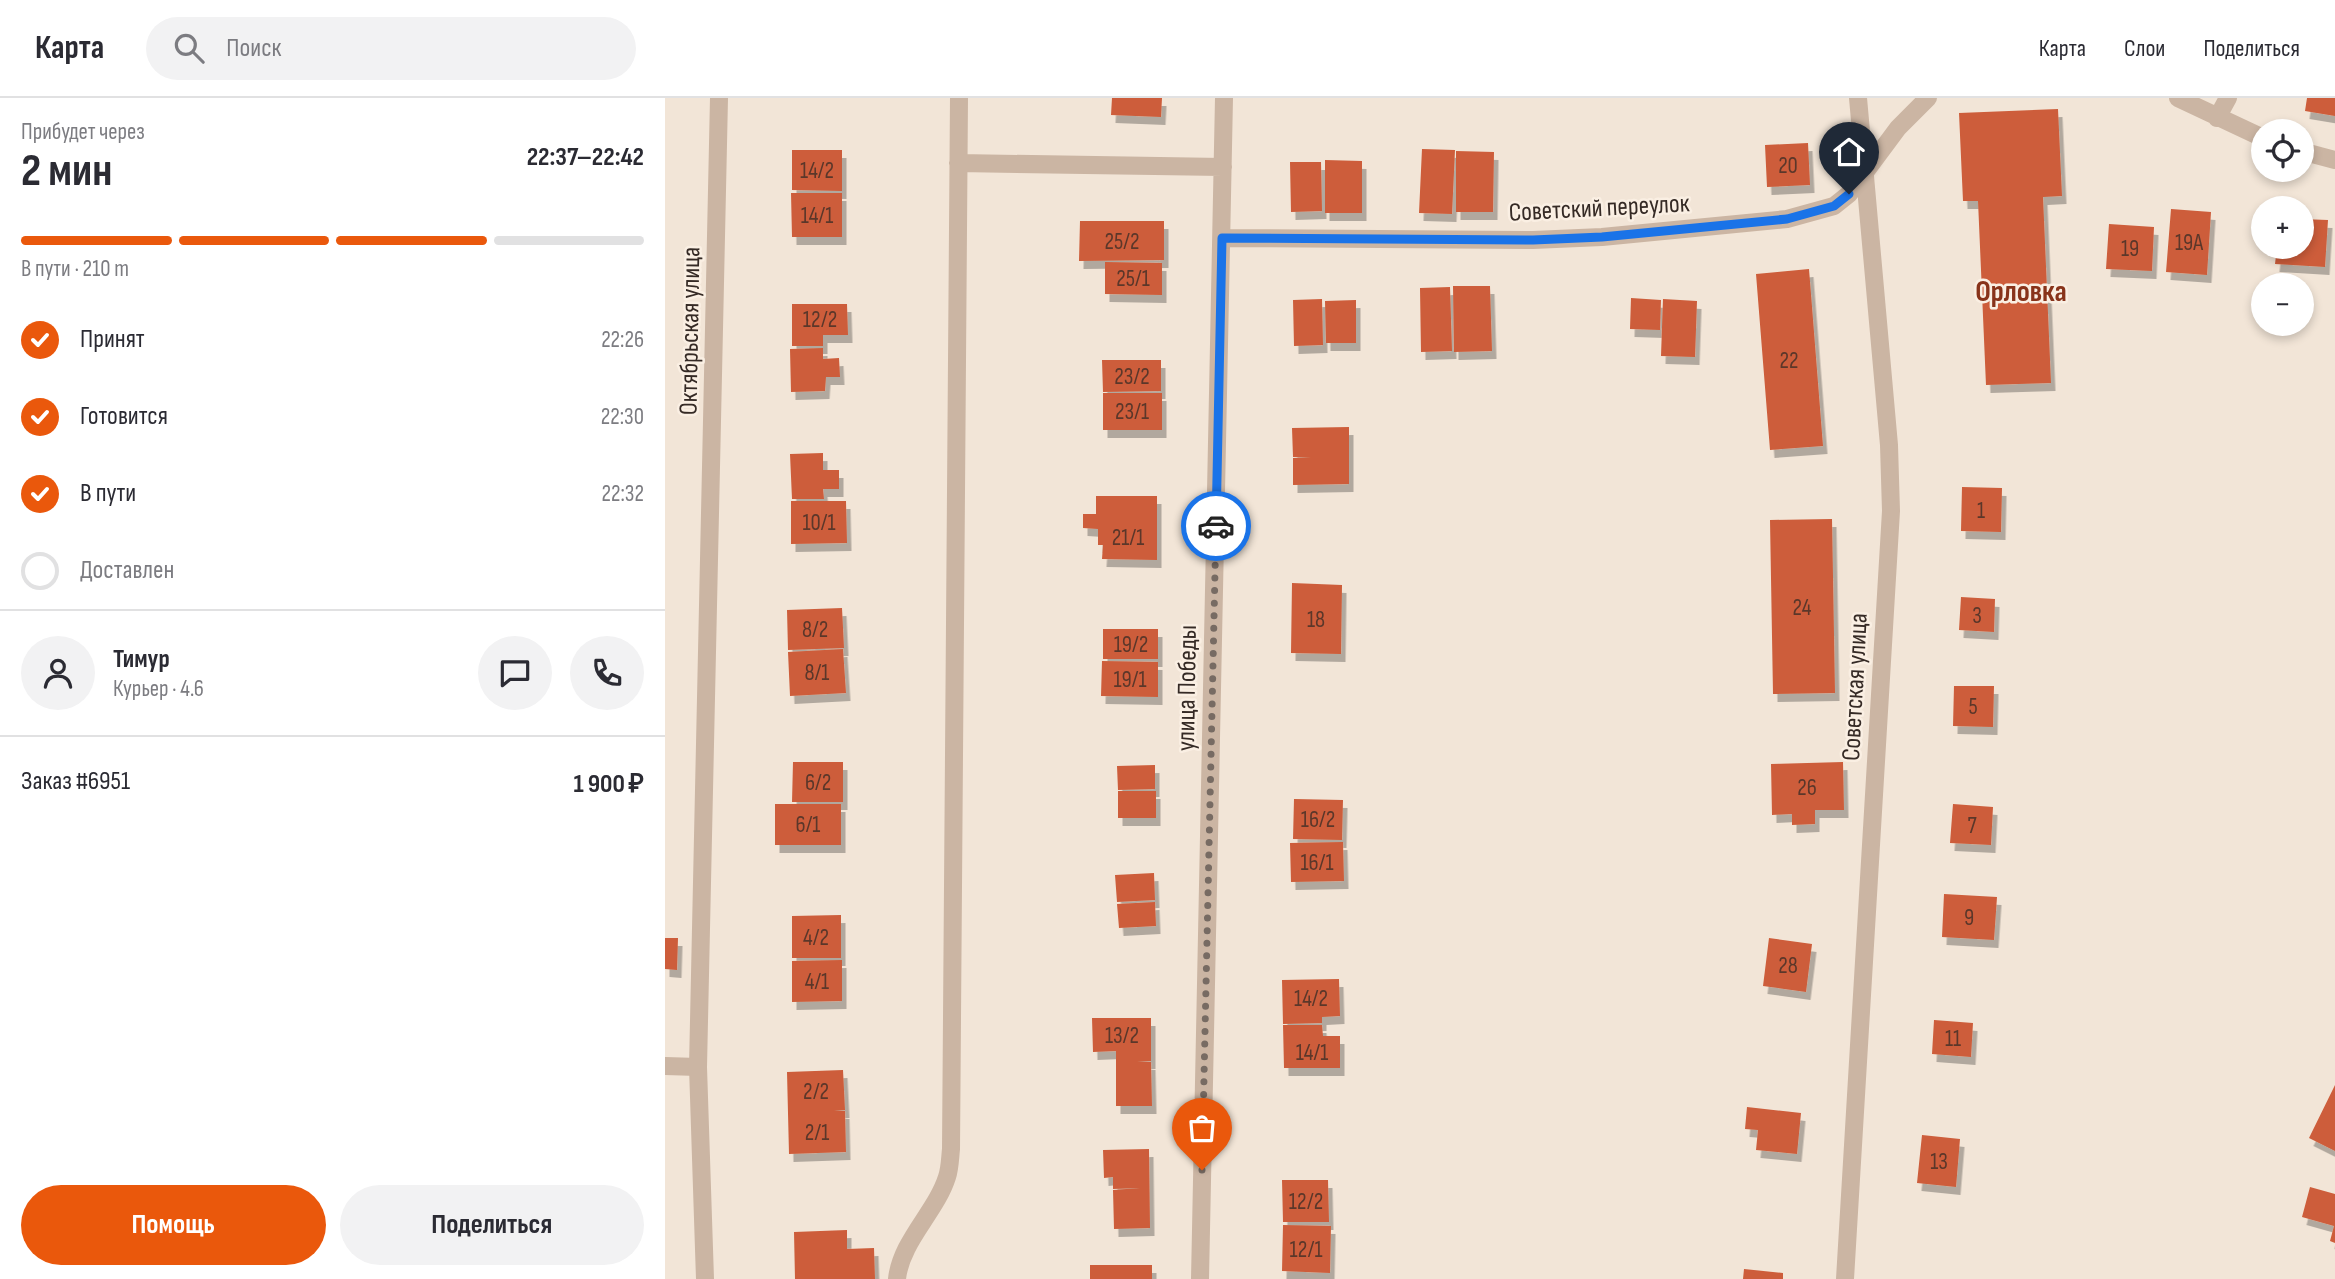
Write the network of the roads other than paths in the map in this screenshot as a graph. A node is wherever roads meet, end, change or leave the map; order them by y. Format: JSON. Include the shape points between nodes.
{"nodes":[{"id":1,"x":719,"y":98,"type":"edge"},
{"id":2,"x":959,"y":98,"type":"edge"},
{"id":3,"x":1224,"y":98,"type":"edge"},
{"id":4,"x":1858,"y":98,"type":"edge"},
{"id":5,"x":1928,"y":98,"type":"edge"},
{"id":6,"x":2178,"y":98,"type":"edge"},
{"id":7,"x":2228,"y":98,"type":"edge"},
{"id":8,"x":2217,"y":118,"type":"junction"},
{"id":9,"x":2251,"y":133,"type":"edge"},
{"id":10,"x":2314,"y":154,"type":"edge"},
{"id":11,"x":2335,"y":160,"type":"edge"},
{"id":12,"x":958,"y":163,"type":"junction"},
{"id":13,"x":1223,"y":167,"type":"junction"},
{"id":14,"x":1864,"y":173,"type":"junction"},
{"id":15,"x":1222,"y":238,"type":"junction"},
{"id":16,"x":665,"y":1066,"type":"edge"},
{"id":17,"x":698,"y":1067,"type":"junction"},
{"id":18,"x":705,"y":1279,"type":"edge"},
{"id":19,"x":897,"y":1279,"type":"edge"},
{"id":20,"x":1200,"y":1279,"type":"edge"},
{"id":21,"x":1845,"y":1279,"type":"edge"}],
"edges":[{"from":1,"to":17,"type":"street","name":"Октябрьская улица"},
{"from":2,"to":12,"type":"street"},
{"from":3,"to":13,"type":"street","name":"улица Победы"},
{"from":4,"to":14,"type":"street","name":"Советская улица"},
{"from":5,"to":14,"type":"street","name":"Советский переулок"},
{"from":6,"to":8,"type":"street"},
{"from":7,"to":8,"type":"street"},
{"from":8,"to":9,"type":"street"},
{"from":10,"to":11,"type":"street"},
{"from":12,"to":13,"type":"street"},
{"from":12,"to":19,"type":"street","via":[[951,1149],[947,1177],[913,1238]]},
{"from":13,"to":15,"type":"street","name":"улица Победы"},
{"from":14,"to":15,"type":"street","name":"Советский переулок","via":[[1834,206],[1787,219],[1533,240]]},
{"from":14,"to":21,"type":"street","name":"Советская улица","via":[[1891,511]]},
{"from":15,"to":20,"type":"street","name":"улица Победы"},
{"from":16,"to":17,"type":"street"},
{"from":17,"to":18,"type":"street","name":"Октябрьская улица"}]}
